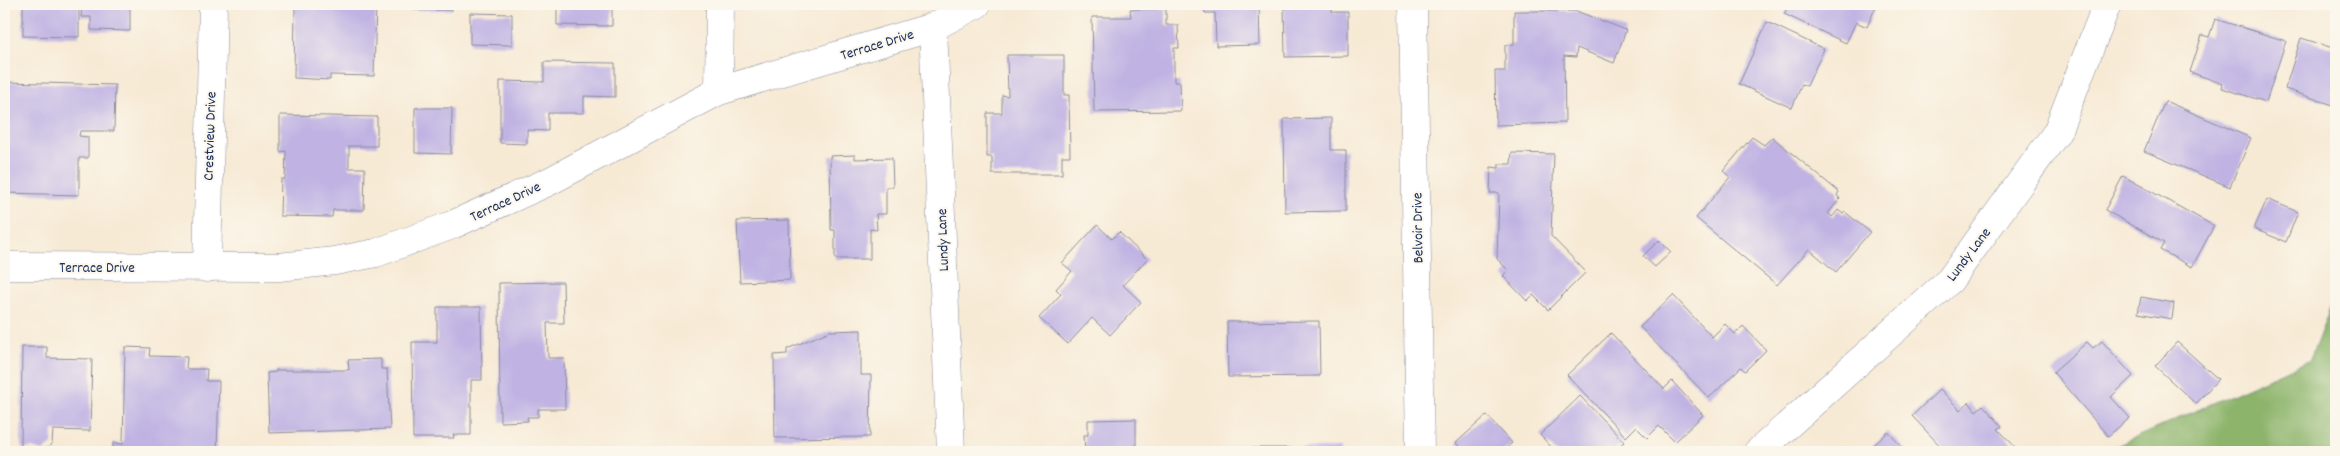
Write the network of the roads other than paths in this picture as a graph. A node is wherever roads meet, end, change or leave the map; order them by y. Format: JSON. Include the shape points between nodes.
{"nodes":[{"id":1,"x":213,"y":4,"type":"edge"},
{"id":2,"x":720,"y":4,"type":"edge"},
{"id":3,"x":977,"y":4,"type":"edge"},
{"id":4,"x":1413,"y":4,"type":"edge"},
{"id":5,"x":2108,"y":4,"type":"edge"},
{"id":6,"x":933,"y":27,"type":"junction"},
{"id":7,"x":719,"y":91,"type":"junction"},
{"id":8,"x":4,"y":266,"type":"edge"},
{"id":9,"x":207,"y":268,"type":"junction"},
{"id":10,"x":951,"y":452,"type":"edge"},
{"id":11,"x":1420,"y":452,"type":"edge"},
{"id":12,"x":1758,"y":452,"type":"edge"}],
"edges":[{"from":1,"to":9,"type":"street","name":"Crestview Drive"},
{"from":2,"to":7,"type":"street"},
{"from":3,"to":6,"type":"street","name":"Terrace Drive"},
{"from":4,"to":11,"type":"street","name":"Belvoir Drive"},
{"from":5,"to":12,"type":"street","name":"Lundy Lane","via":[[2057,132],[1950,280]]},
{"from":6,"to":7,"type":"street","name":"Terrace Drive"},
{"from":6,"to":10,"type":"street","name":"Lundy Lane"},
{"from":7,"to":9,"type":"street","name":"Terrace Drive","via":[[550,181],[402,245],[351,258],[279,267]]},
{"from":8,"to":9,"type":"street","name":"Terrace Drive"}]}
